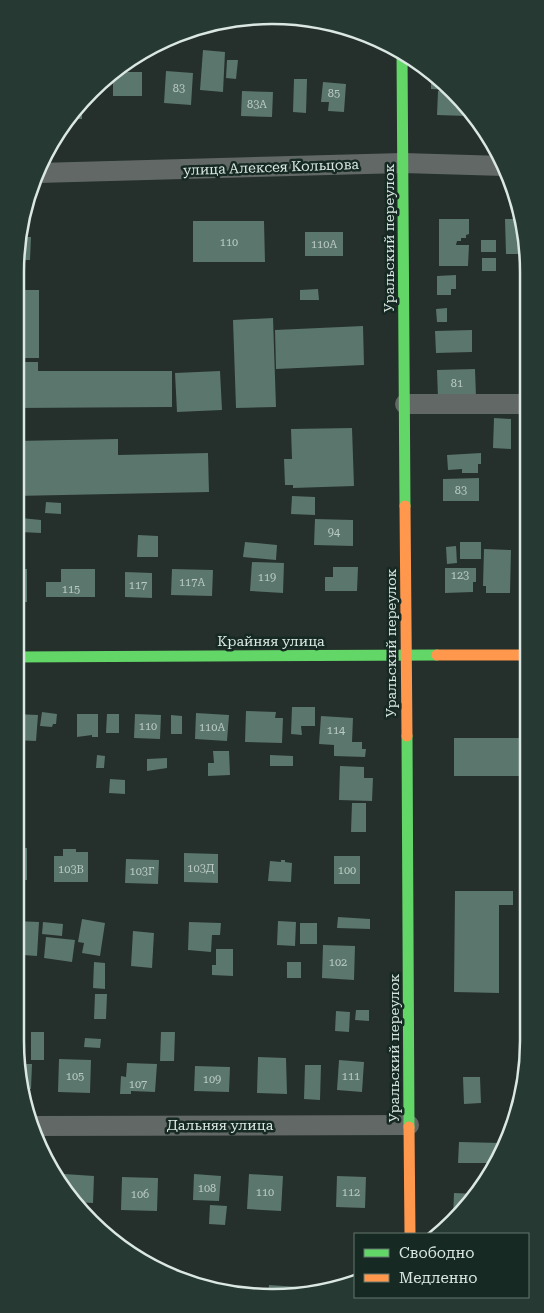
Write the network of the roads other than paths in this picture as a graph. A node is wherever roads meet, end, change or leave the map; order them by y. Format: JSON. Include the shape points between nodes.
{"nodes":[{"id":1,"x":402,"y":61,"type":"edge"},
{"id":2,"x":404,"y":163,"type":"junction"},
{"id":3,"x":497,"y":166,"type":"edge"},
{"id":4,"x":45,"y":173,"type":"edge"},
{"id":5,"x":405,"y":404,"type":"junction"},
{"id":6,"x":520,"y":404,"type":"edge"},
{"id":7,"x":520,"y":655,"type":"edge"},
{"id":8,"x":406,"y":656,"type":"junction"},
{"id":9,"x":24,"y":657,"type":"edge"},
{"id":10,"x":409,"y":1125,"type":"junction"},
{"id":11,"x":39,"y":1126,"type":"edge"},
{"id":12,"x":410,"y":1233,"type":"edge"}],
"edges":[{"from":1,"to":2,"type":"street","name":"Уральский переулок"},
{"from":2,"to":3,"type":"street","name":"улица Алексея Кольцова"},
{"from":2,"to":4,"type":"street","name":"улица Алексея Кольцова"},
{"from":2,"to":5,"type":"street","name":"Уральский переулок"},
{"from":5,"to":6,"type":"street"},
{"from":5,"to":8,"type":"street","name":"Уральский переулок"},
{"from":7,"to":8,"type":"street","name":"Крайняя улица"},
{"from":8,"to":9,"type":"street","name":"Крайняя улица"},
{"from":8,"to":10,"type":"street","name":"Уральский переулок"},
{"from":10,"to":11,"type":"street","name":"Дальняя улица"},
{"from":10,"to":12,"type":"street","name":"Уральский переулок"}]}
